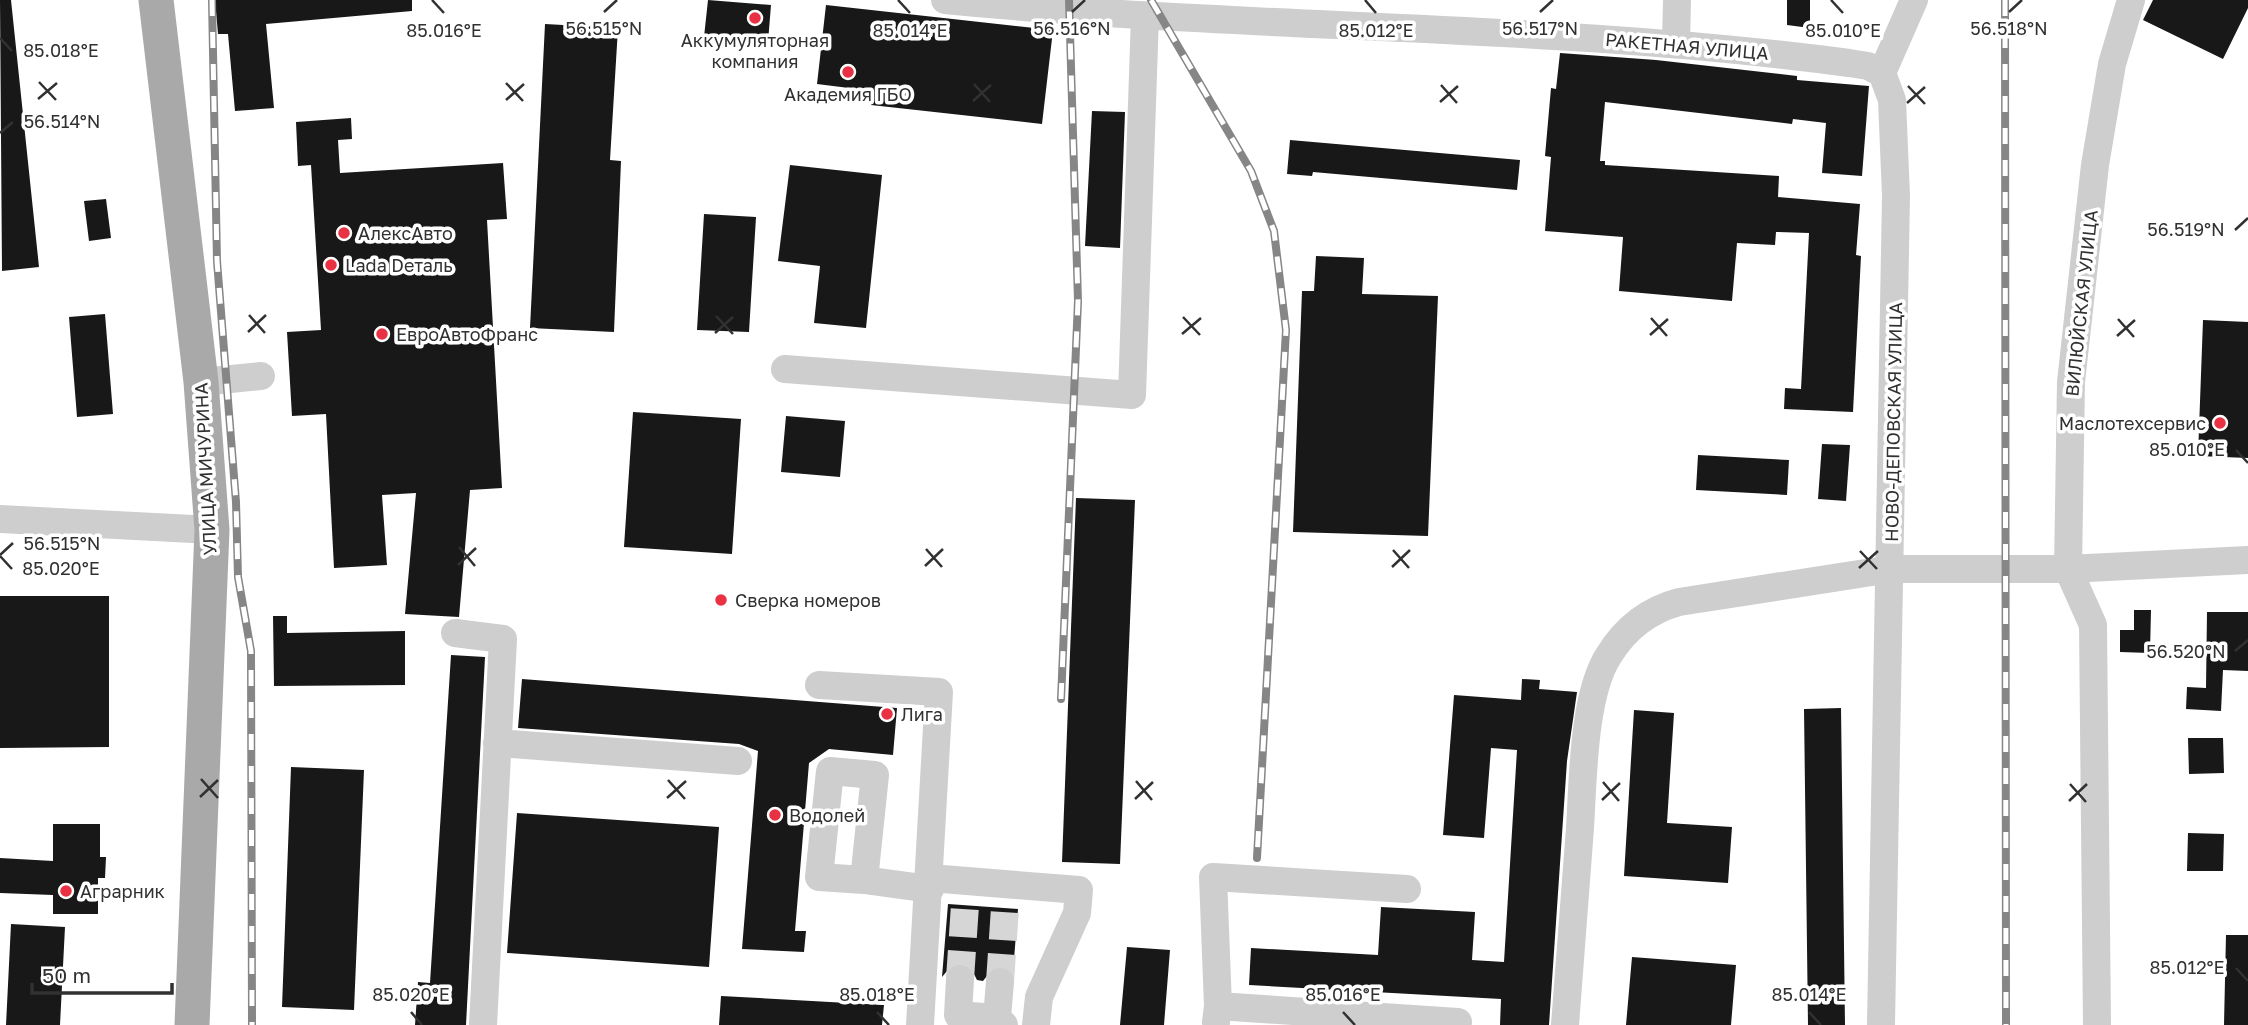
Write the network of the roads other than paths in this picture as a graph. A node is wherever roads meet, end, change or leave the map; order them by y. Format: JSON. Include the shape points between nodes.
{"nodes":[{"id":1,"x":156,"y":0,"type":"edge"},
{"id":2,"x":945,"y":0,"type":"edge"},
{"id":3,"x":1677,"y":0,"type":"edge"},
{"id":4,"x":1914,"y":0,"type":"edge"},
{"id":5,"x":2131,"y":0,"type":"edge"},
{"id":6,"x":1238,"y":10,"type":"edge"},
{"id":7,"x":1145,"y":16,"type":"junction"},
{"id":8,"x":1676,"y":43,"type":"junction"},
{"id":9,"x":1882,"y":73,"type":"junction"},
{"id":10,"x":785,"y":369,"type":"dead end"},
{"id":11,"x":261,"y":376,"type":"dead end"},
{"id":12,"x":201,"y":382,"type":"junction"},
{"id":13,"x":0,"y":519,"type":"edge"},
{"id":14,"x":212,"y":530,"type":"junction"},
{"id":15,"x":2248,"y":560,"type":"edge"},
{"id":16,"x":1891,"y":569,"type":"junction"},
{"id":17,"x":2068,"y":569,"type":"junction"},
{"id":18,"x":455,"y":633,"type":"dead end"},
{"id":19,"x":819,"y":685,"type":"dead end"},
{"id":20,"x":497,"y":743,"type":"junction"},
{"id":21,"x":738,"y":761,"type":"dead end"},
{"id":22,"x":864,"y":880,"type":"dead end"},
{"id":23,"x":930,"y":883,"type":"junction"},
{"id":24,"x":1407,"y":889,"type":"dead end"},
{"id":25,"x":960,"y":979,"type":"tunnel mouth"},
{"id":26,"x":1000,"y":982,"type":"tunnel mouth"},
{"id":27,"x":1217,"y":1015,"type":"edge"},
{"id":28,"x":1001,"y":1022,"type":"edge"},
{"id":29,"x":1458,"y":1022,"type":"dead end"},
{"id":30,"x":192,"y":1025,"type":"edge"},
{"id":31,"x":483,"y":1025,"type":"edge"},
{"id":32,"x":920,"y":1025,"type":"edge"},
{"id":33,"x":1036,"y":1025,"type":"edge"},
{"id":34,"x":1565,"y":1025,"type":"edge"},
{"id":35,"x":1881,"y":1025,"type":"edge"},
{"id":36,"x":2097,"y":1025,"type":"edge"}],
"edges":[{"from":1,"to":12,"type":"main road","name":"УЛИЦА МИЧУРИНА"},
{"from":2,"to":7,"type":"street","name":"РАКЕТНАЯ УЛИЦА"},
{"from":3,"to":8,"type":"street"},
{"from":4,"to":9,"type":"street"},
{"from":5,"to":17,"type":"street","name":"ВИЛЮЙСКАЯ УЛИЦА","via":[[2112,64],[2093,178],[2071,382]]},
{"from":6,"to":7,"type":"street","name":"РАКЕТНАЯ УЛИЦА"},
{"from":6,"to":8,"type":"street","name":"РАКЕТНАЯ УЛИЦА"},
{"from":7,"to":10,"type":"street","via":[[1132,395]]},
{"from":8,"to":9,"type":"street","name":"РАКЕТНАЯ УЛИЦА","via":[[1849,63]]},
{"from":9,"to":16,"type":"street","name":"НОВО-ДЕПОВСКАЯ УЛИЦА","via":[[1892,100],[1896,197]]},
{"from":11,"to":12,"type":"street"},
{"from":12,"to":14,"type":"main road","name":"УЛИЦА МИЧУРИНА"},
{"from":13,"to":14,"type":"street"},
{"from":14,"to":30,"type":"main road","name":"УЛИЦА МИЧУРИНА"},
{"from":15,"to":17,"type":"street"},
{"from":16,"to":17,"type":"street"},
{"from":16,"to":34,"type":"street","via":[[1659,607],[1639,621],[1608,656],[1587,733]]},
{"from":16,"to":35,"type":"street","name":"НОВО-ДЕПОВСКАЯ УЛИЦА"},
{"from":17,"to":36,"type":"street","name":"ВИЛЮЙСКАЯ УЛИЦА","via":[[2093,625]]},
{"from":18,"to":20,"type":"street","via":[[503,639]]},
{"from":19,"to":23,"type":"street","via":[[939,692]]},
{"from":20,"to":21,"type":"street"},
{"from":20,"to":31,"type":"street"},
{"from":22,"to":23,"type":"street"},
{"from":23,"to":32,"type":"street"},
{"from":23,"to":33,"type":"street","via":[[966,893],[1006,896],[1079,890],[1077,913],[1039,997]]},
{"from":24,"to":27,"type":"street","via":[[1213,877]]},
{"from":25,"to":28,"type":"street","via":[[958,1015]]},
{"from":26,"to":28,"type":"street"},
{"from":27,"to":29,"type":"street"}]}
